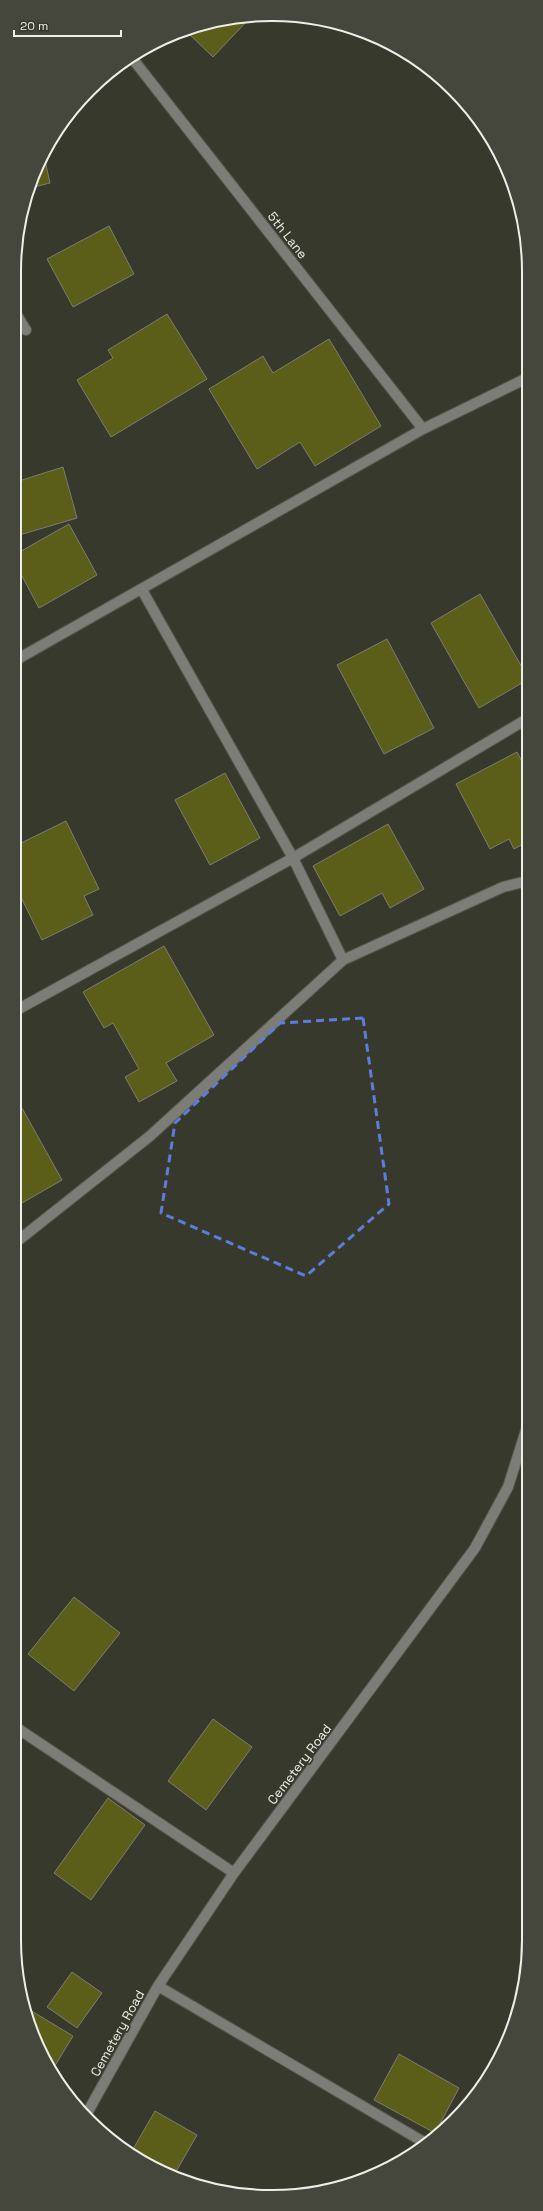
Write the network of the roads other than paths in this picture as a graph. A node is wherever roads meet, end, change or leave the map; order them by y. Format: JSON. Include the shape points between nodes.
{"nodes":[{"id":1,"x":135,"y":61,"type":"edge"},
{"id":2,"x":21,"y":322,"type":"edge"},
{"id":3,"x":26,"y":330,"type":"dead end"},
{"id":4,"x":522,"y":380,"type":"edge"},
{"id":5,"x":423,"y":429,"type":"junction"},
{"id":6,"x":142,"y":590,"type":"junction"},
{"id":7,"x":21,"y":657,"type":"edge"},
{"id":8,"x":522,"y":722,"type":"edge"},
{"id":9,"x":292,"y":858,"type":"junction"},
{"id":10,"x":522,"y":882,"type":"edge"},
{"id":11,"x":343,"y":960,"type":"junction"},
{"id":12,"x":21,"y":1008,"type":"edge"},
{"id":13,"x":21,"y":1238,"type":"edge"},
{"id":14,"x":522,"y":1443,"type":"edge"},
{"id":15,"x":21,"y":1731,"type":"edge"},
{"id":16,"x":234,"y":1872,"type":"junction"},
{"id":17,"x":158,"y":1986,"type":"junction"},
{"id":18,"x":89,"y":2111,"type":"edge"},
{"id":19,"x":421,"y":2140,"type":"edge"}],
"edges":[{"from":1,"to":5,"type":"street","name":"5th Lane"},
{"from":2,"to":3,"type":"street"},
{"from":4,"to":5,"type":"street"},
{"from":5,"to":6,"type":"street"},
{"from":6,"to":7,"type":"street"},
{"from":6,"to":9,"type":"street"},
{"from":8,"to":9,"type":"street"},
{"from":9,"to":11,"type":"street"},
{"from":9,"to":12,"type":"street"},
{"from":10,"to":11,"type":"street","via":[[503,887]]},
{"from":11,"to":13,"type":"street","via":[[150,1136]]},
{"from":14,"to":16,"type":"street","name":"Cemetery Road","via":[[508,1487],[475,1548]]},
{"from":15,"to":16,"type":"street"},
{"from":16,"to":17,"type":"street","name":"Cemetery Road"},
{"from":17,"to":18,"type":"street","name":"Cemetery Road"},
{"from":17,"to":19,"type":"street"}]}
